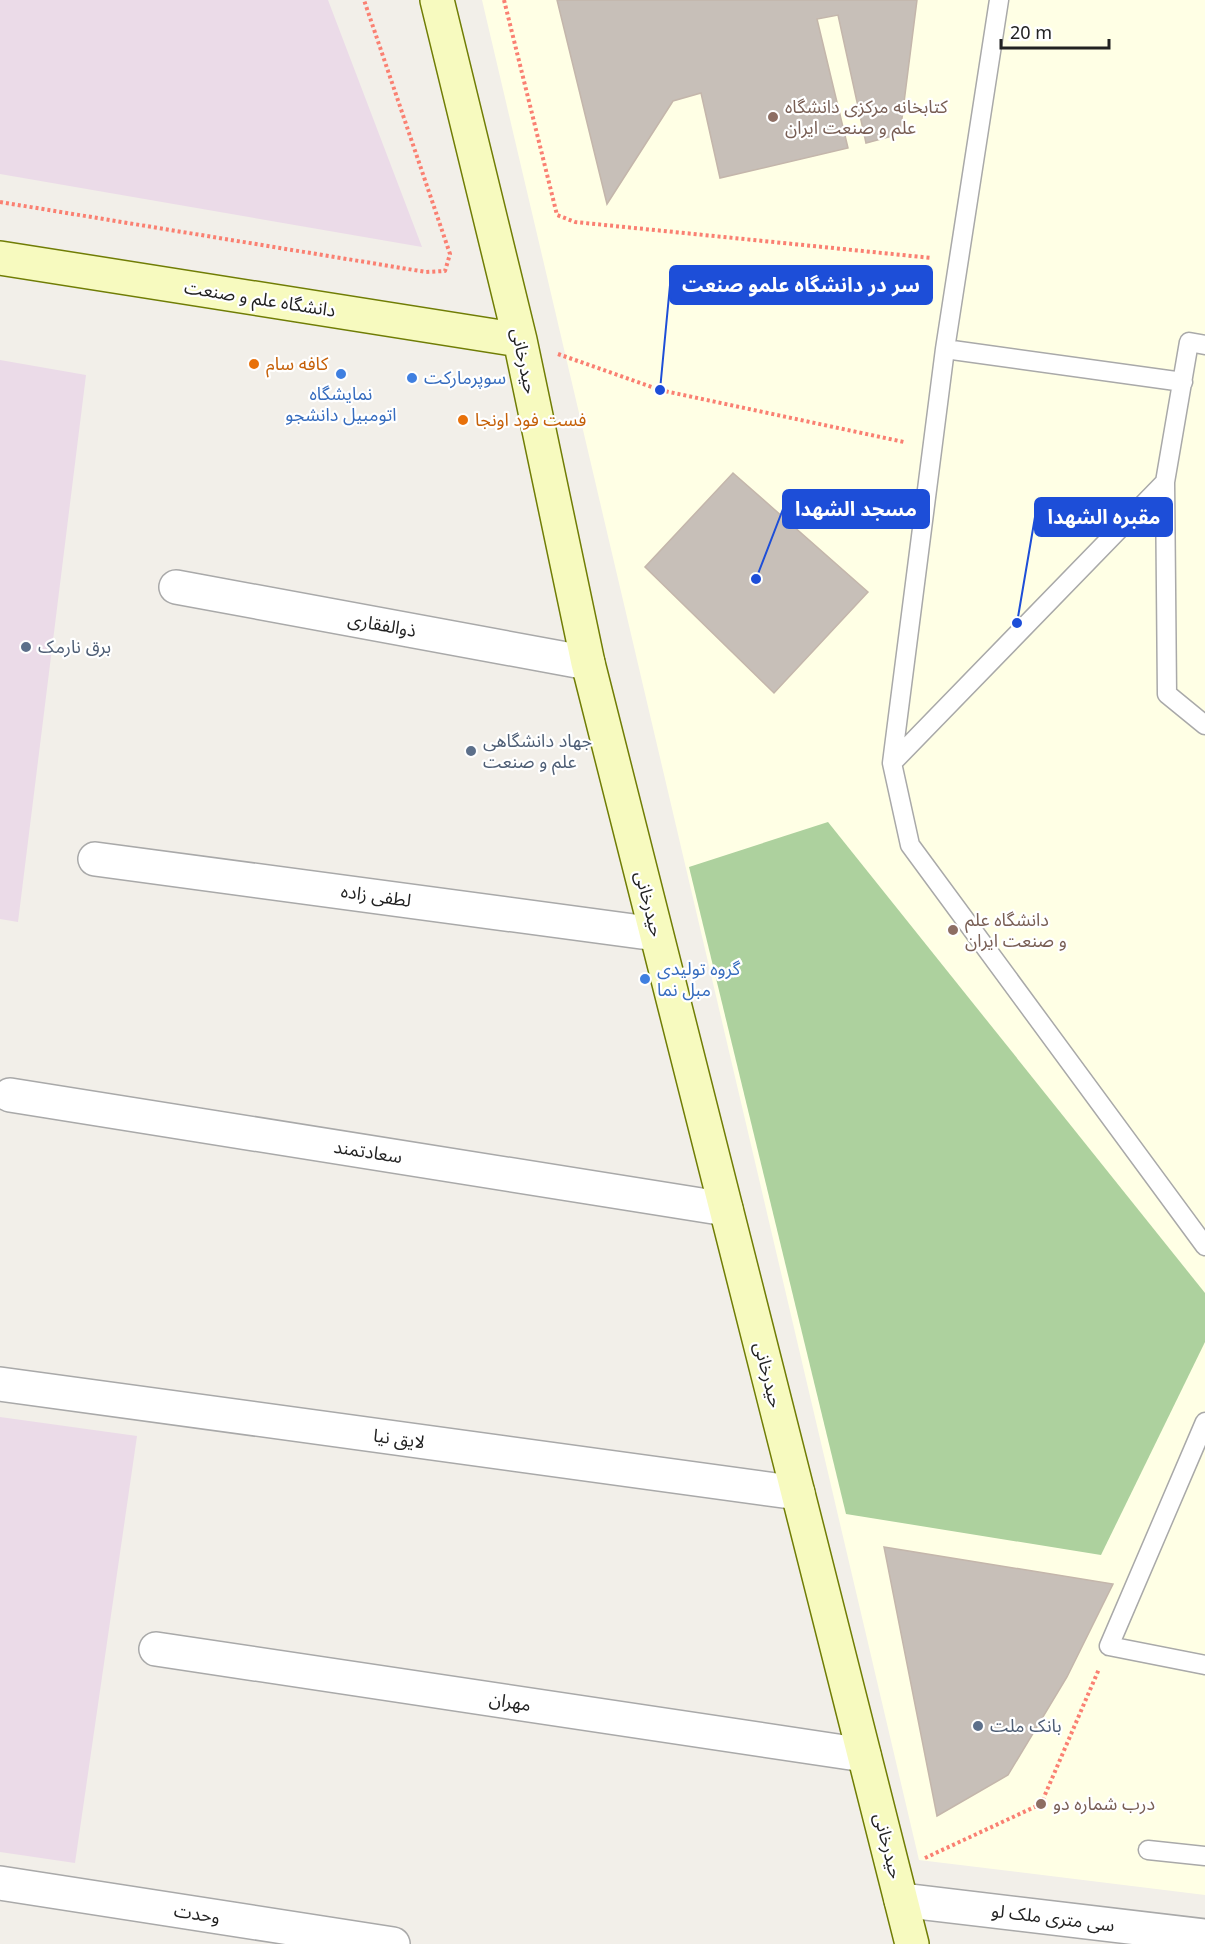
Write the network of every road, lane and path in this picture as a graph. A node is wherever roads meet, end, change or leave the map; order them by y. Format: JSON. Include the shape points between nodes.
{"nodes":[{"id":1,"x":364,"y":0,"type":"edge"},
{"id":2,"x":437,"y":0,"type":"edge"},
{"id":3,"x":504,"y":0,"type":"edge"},
{"id":4,"x":999,"y":0,"type":"edge"},
{"id":5,"x":0,"y":201,"type":"edge"},
{"id":6,"x":0,"y":258,"type":"edge"},
{"id":7,"x":959,"y":260,"type":"junction"},
{"id":8,"x":520,"y":340,"type":"junction"},
{"id":9,"x":1205,"y":345,"type":"edge"},
{"id":10,"x":945,"y":349,"type":"junction"},
{"id":11,"x":1183,"y":382,"type":"junction"},
{"id":12,"x":932,"y":448,"type":"junction"},
{"id":13,"x":1165,"y":482,"type":"junction"},
{"id":14,"x":176,"y":587,"type":"dead end"},
{"id":15,"x":588,"y":663,"type":"junction"},
{"id":16,"x":1205,"y":725,"type":"edge"},
{"id":17,"x":892,"y":763,"type":"junction"},
{"id":18,"x":95,"y":859,"type":"dead end"},
{"id":19,"x":656,"y":934,"type":"junction"},
{"id":20,"x":10,"y":1095,"type":"dead end"},
{"id":21,"x":726,"y":1209,"type":"junction"},
{"id":22,"x":1205,"y":1246,"type":"edge"},
{"id":23,"x":0,"y":1384,"type":"edge"},
{"id":24,"x":1205,"y":1422,"type":"edge"},
{"id":25,"x":798,"y":1493,"type":"junction"},
{"id":26,"x":1108,"y":1646,"type":"junction"},
{"id":27,"x":156,"y":1649,"type":"dead end"},
{"id":28,"x":1205,"y":1665,"type":"edge"},
{"id":29,"x":864,"y":1755,"type":"junction"},
{"id":30,"x":1148,"y":1850,"type":"dead end"},
{"id":31,"x":1205,"y":1856,"type":"edge"},
{"id":32,"x":919,"y":1860,"type":"dead end"},
{"id":33,"x":0,"y":1883,"type":"edge"},
{"id":34,"x":901,"y":1900,"type":"junction"},
{"id":35,"x":1205,"y":1936,"type":"edge"},
{"id":36,"x":349,"y":1941,"type":"edge"},
{"id":37,"x":393,"y":1944,"type":"edge"},
{"id":38,"x":912,"y":1944,"type":"edge"}],
"edges":[{"from":1,"to":5,"type":"path","via":[[450,254],[445,271],[426,273]]},
{"from":2,"to":8,"type":"main road","name":"حیدرخانی"},
{"from":3,"to":7,"type":"path","via":[[557,215],[575,222]]},
{"from":4,"to":7,"type":"lane"},
{"from":6,"to":8,"type":"main road","name":"دانشگاه علم و صنعت"},
{"from":7,"to":10,"type":"lane"},
{"from":8,"to":12,"type":"path","via":[[660,390]]},
{"from":8,"to":15,"type":"main road","name":"حیدرخانی"},
{"from":9,"to":11,"type":"lane","via":[[1189,342]]},
{"from":10,"to":11,"type":"lane"},
{"from":10,"to":12,"type":"lane"},
{"from":11,"to":13,"type":"lane"},
{"from":12,"to":17,"type":"lane"},
{"from":13,"to":16,"type":"lane","via":[[1167,694]]},
{"from":13,"to":17,"type":"lane"},
{"from":14,"to":15,"type":"street","name":"ذوالفقاری"},
{"from":15,"to":19,"type":"main road","name":"حیدرخانی"},
{"from":17,"to":22,"type":"lane","via":[[910,845]]},
{"from":18,"to":19,"type":"street","name":"لطفی زاده"},
{"from":19,"to":21,"type":"main road","name":"حیدرخانی"},
{"from":20,"to":21,"type":"street","name":"سعادتمند"},
{"from":21,"to":25,"type":"main road","name":"حیدرخانی"},
{"from":23,"to":25,"type":"street","name":"لایق نیا"},
{"from":24,"to":26,"type":"lane"},
{"from":25,"to":29,"type":"main road","name":"حیدرخانی"},
{"from":26,"to":28,"type":"lane"},
{"from":26,"to":32,"type":"path","via":[[1041,1804]]},
{"from":27,"to":29,"type":"street","name":"مهران"},
{"from":29,"to":34,"type":"main road","name":"حیدرخانی"},
{"from":30,"to":31,"type":"lane"},
{"from":33,"to":36,"type":"street","name":"وحدت"},
{"from":34,"to":35,"type":"street","name":"سی متری ملک لو"},
{"from":34,"to":38,"type":"main road","name":"حیدرخانی"},
{"from":36,"to":37,"type":"street","name":"وحدت"}]}
